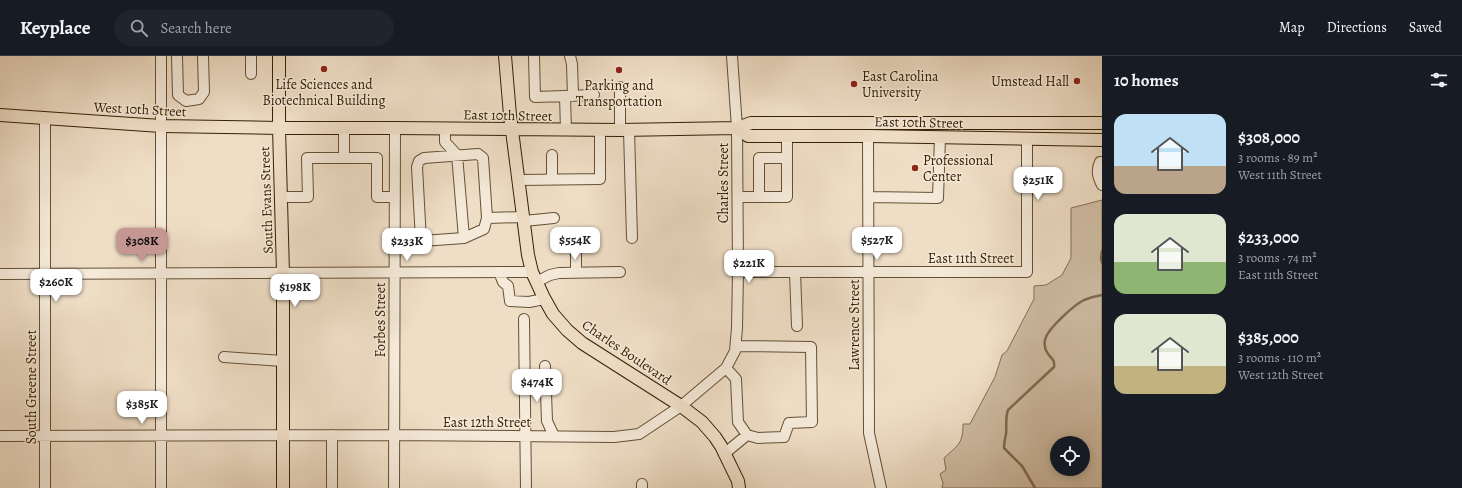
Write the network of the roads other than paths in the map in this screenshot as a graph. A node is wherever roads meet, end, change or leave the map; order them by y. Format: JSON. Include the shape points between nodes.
{"nodes":[{"id":1,"x":161,"y":56,"type":"edge"},
{"id":2,"x":177,"y":56,"type":"edge"},
{"id":3,"x":203,"y":56,"type":"edge"},
{"id":4,"x":251,"y":56,"type":"edge"},
{"id":5,"x":279,"y":56,"type":"edge"},
{"id":6,"x":505,"y":56,"type":"edge"},
{"id":7,"x":534,"y":56,"type":"edge"},
{"id":8,"x":538,"y":56,"type":"edge"},
{"id":9,"x":732,"y":56,"type":"edge"},
{"id":10,"x":573,"y":59,"type":"edge"},
{"id":11,"x":251,"y":74,"type":"dead end"},
{"id":12,"x":620,"y":87,"type":"dead end"},
{"id":13,"x":535,"y":93,"type":"junction"},
{"id":14,"x":594,"y":95,"type":"dead end"},
{"id":15,"x":569,"y":96,"type":"junction"},
{"id":16,"x":0,"y":115,"type":"edge"},
{"id":17,"x":45,"y":118,"type":"junction"},
{"id":18,"x":1002,"y":123,"type":"junction"},
{"id":19,"x":1102,"y":123,"type":"edge"},
{"id":20,"x":161,"y":126,"type":"junction"},
{"id":21,"x":279,"y":128,"type":"junction"},
{"id":22,"x":344,"y":128,"type":"junction"},
{"id":23,"x":395,"y":128,"type":"junction"},
{"id":24,"x":737,"y":128,"type":"junction"},
{"id":25,"x":445,"y":129,"type":"junction"},
{"id":26,"x":513,"y":130,"type":"junction"},
{"id":27,"x":566,"y":130,"type":"junction"},
{"id":28,"x":600,"y":130,"type":"junction"},
{"id":29,"x":625,"y":130,"type":"junction"},
{"id":30,"x":787,"y":136,"type":"junction"},
{"id":31,"x":868,"y":136,"type":"junction"},
{"id":32,"x":940,"y":137,"type":"junction"},
{"id":33,"x":954,"y":138,"type":"junction"},
{"id":34,"x":1027,"y":139,"type":"junction"},
{"id":35,"x":1102,"y":140,"type":"edge"},
{"id":36,"x":457,"y":155,"type":"junction"},
{"id":37,"x":552,"y":155,"type":"dead end"},
{"id":38,"x":344,"y":158,"type":"junction"},
{"id":39,"x":787,"y":158,"type":"junction"},
{"id":40,"x":1102,"y":162,"type":"edge"},
{"id":41,"x":519,"y":180,"type":"junction"},
{"id":42,"x":552,"y":180,"type":"junction"},
{"id":43,"x":1102,"y":185,"type":"edge"},
{"id":44,"x":281,"y":197,"type":"junction"},
{"id":45,"x":394,"y":197,"type":"junction"},
{"id":46,"x":738,"y":197,"type":"junction"},
{"id":47,"x":759,"y":197,"type":"junction"},
{"id":48,"x":868,"y":197,"type":"junction"},
{"id":49,"x":487,"y":218,"type":"junction"},
{"id":50,"x":554,"y":218,"type":"dead end"},
{"id":51,"x":524,"y":219,"type":"junction"},
{"id":52,"x":464,"y":238,"type":"junction"},
{"id":53,"x":632,"y":238,"type":"dead end"},
{"id":54,"x":421,"y":241,"type":"junction"},
{"id":55,"x":394,"y":242,"type":"junction"},
{"id":56,"x":576,"y":247,"type":"dead end"},
{"id":57,"x":499,"y":272,"type":"junction"},
{"id":58,"x":576,"y":272,"type":"junction"},
{"id":59,"x":620,"y":272,"type":"dead end"},
{"id":60,"x":738,"y":272,"type":"junction"},
{"id":61,"x":795,"y":272,"type":"junction"},
{"id":62,"x":868,"y":272,"type":"junction"},
{"id":63,"x":45,"y":273,"type":"junction"},
{"id":64,"x":161,"y":273,"type":"junction"},
{"id":65,"x":283,"y":273,"type":"junction"},
{"id":66,"x":394,"y":273,"type":"junction"},
{"id":67,"x":0,"y":274,"type":"edge"},
{"id":68,"x":534,"y":277,"type":"junction"},
{"id":69,"x":544,"y":299,"type":"junction"},
{"id":70,"x":524,"y":319,"type":"dead end"},
{"id":71,"x":797,"y":326,"type":"dead end"},
{"id":72,"x":736,"y":346,"type":"junction"},
{"id":73,"x":224,"y":357,"type":"dead end"},
{"id":74,"x":283,"y":361,"type":"junction"},
{"id":75,"x":545,"y":366,"type":"dead end"},
{"id":76,"x":726,"y":368,"type":"junction"},
{"id":77,"x":681,"y":406,"type":"junction"},
{"id":78,"x":283,"y":435,"type":"junction"},
{"id":79,"x":332,"y":435,"type":"junction"},
{"id":80,"x":394,"y":435,"type":"junction"},
{"id":81,"x":747,"y":435,"type":"junction"},
{"id":82,"x":0,"y":436,"type":"edge"},
{"id":83,"x":45,"y":436,"type":"junction"},
{"id":84,"x":161,"y":436,"type":"junction"},
{"id":85,"x":526,"y":436,"type":"junction"},
{"id":86,"x":554,"y":436,"type":"junction"},
{"id":87,"x":724,"y":454,"type":"junction"},
{"id":88,"x":45,"y":488,"type":"edge"},
{"id":89,"x":161,"y":488,"type":"edge"},
{"id":90,"x":284,"y":488,"type":"edge"},
{"id":91,"x":332,"y":488,"type":"edge"},
{"id":92,"x":394,"y":488,"type":"edge"},
{"id":93,"x":526,"y":488,"type":"edge"},
{"id":94,"x":739,"y":488,"type":"edge"},
{"id":95,"x":881,"y":488,"type":"edge"}],
"edges":[{"from":1,"to":20,"type":"street"},
{"from":2,"to":3,"type":"street","via":[[178,95],[186,101],[199,99],[204,92]]},
{"from":4,"to":11,"type":"street"},
{"from":5,"to":21,"type":"main road","name":"South Evans Street"},
{"from":6,"to":26,"type":"main road","name":"Charles Boulevard"},
{"from":7,"to":13,"type":"street"},
{"from":8,"to":13,"type":"street","via":[[538,82]]},
{"from":9,"to":24,"type":"street","name":"Charles Street"},
{"from":10,"to":15,"type":"street"},
{"from":12,"to":29,"type":"street"},
{"from":13,"to":15,"type":"street"},
{"from":14,"to":15,"type":"street"},
{"from":15,"to":27,"type":"street"},
{"from":16,"to":17,"type":"main road","name":"West 10th Street"},
{"from":17,"to":20,"type":"main road","name":"West 10th Street"},
{"from":17,"to":63,"type":"street","name":"South Greene Street"},
{"from":18,"to":19,"type":"main road","name":"East 10th Street"},
{"from":18,"to":24,"type":"main road","name":"East 10th Street","via":[[751,123]]},
{"from":18,"to":33,"type":"main road","via":[[997,131]]},
{"from":20,"to":21,"type":"main road","name":"West 10th Street"},
{"from":20,"to":64,"type":"street"},
{"from":21,"to":22,"type":"main road","name":"East 10th Street"},
{"from":21,"to":44,"type":"main road","name":"South Evans Street"},
{"from":22,"to":23,"type":"main road","name":"East 10th Street"},
{"from":22,"to":38,"type":"street"},
{"from":23,"to":25,"type":"main road","name":"East 10th Street"},
{"from":23,"to":45,"type":"street","name":"Forbes Street"},
{"from":24,"to":29,"type":"main road","name":"East 10th Street"},
{"from":24,"to":30,"type":"main road","name":"East 10th Street","via":[[748,136]]},
{"from":24,"to":46,"type":"street","name":"Charles Street"},
{"from":25,"to":26,"type":"main road","name":"East 10th Street"},
{"from":25,"to":36,"type":"street","via":[[445,142]]},
{"from":26,"to":27,"type":"main road","name":"East 10th Street"},
{"from":26,"to":41,"type":"main road","name":"Charles Boulevard"},
{"from":27,"to":28,"type":"main road","name":"East 10th Street"},
{"from":28,"to":29,"type":"main road","name":"East 10th Street"},
{"from":28,"to":42,"type":"street","via":[[600,180]]},
{"from":29,"to":53,"type":"street"},
{"from":30,"to":31,"type":"main road","name":"East 10th Street"},
{"from":30,"to":39,"type":"street"},
{"from":31,"to":32,"type":"main road","name":"East 10th Street"},
{"from":31,"to":48,"type":"street","name":"Lawrence Street"},
{"from":32,"to":33,"type":"main road","name":"East 10th Street"},
{"from":32,"to":48,"type":"street","via":[[938,198]]},
{"from":33,"to":34,"type":"main road","name":"East 10th Street"},
{"from":34,"to":35,"type":"main road","name":"East 10th Street"},
{"from":34,"to":62,"type":"street","name":"East 11th Street","via":[[1027,272]]},
{"from":36,"to":49,"type":"street","via":[[478,154],[483,158]]},
{"from":36,"to":52,"type":"street"},
{"from":36,"to":54,"type":"street","via":[[424,158],[419,161],[417,167]]},
{"from":37,"to":42,"type":"street"},
{"from":38,"to":44,"type":"street","via":[[307,158],[308,197]]},
{"from":38,"to":45,"type":"street","via":[[377,158],[377,197]]},
{"from":39,"to":47,"type":"street","via":[[759,158]]},
{"from":39,"to":47,"type":"street","via":[[787,197]]},
{"from":40,"to":43,"type":"street","via":[[1097,173]]},
{"from":41,"to":42,"type":"street"},
{"from":41,"to":51,"type":"main road","name":"Charles Boulevard"},
{"from":44,"to":65,"type":"main road","name":"South Evans Street"},
{"from":45,"to":55,"type":"street","name":"Forbes Street"},
{"from":46,"to":47,"type":"street"},
{"from":46,"to":60,"type":"street","name":"Charles Street"},
{"from":48,"to":62,"type":"street","name":"Lawrence Street"},
{"from":49,"to":51,"type":"street"},
{"from":49,"to":52,"type":"street","via":[[484,229]]},
{"from":50,"to":51,"type":"street"},
{"from":51,"to":68,"type":"main road","name":"Charles Boulevard","via":[[528,255]]},
{"from":52,"to":54,"type":"street"},
{"from":54,"to":55,"type":"street"},
{"from":55,"to":66,"type":"street","name":"Forbes Street"},
{"from":56,"to":58,"type":"street"},
{"from":57,"to":66,"type":"street"},
{"from":57,"to":68,"type":"street"},
{"from":57,"to":69,"type":"street","via":[[503,282],[508,286],[510,301],[529,302]]},
{"from":58,"to":59,"type":"street"},
{"from":58,"to":68,"type":"street"},
{"from":60,"to":61,"type":"street","name":"East 11th Street"},
{"from":60,"to":72,"type":"street","name":"Charles Street"},
{"from":61,"to":62,"type":"street","name":"East 11th Street"},
{"from":61,"to":71,"type":"street"},
{"from":62,"to":95,"type":"street","name":"Lawrence Street","via":[[869,432]]},
{"from":63,"to":64,"type":"street"},
{"from":63,"to":67,"type":"street"},
{"from":63,"to":83,"type":"street","name":"South Greene Street"},
{"from":64,"to":65,"type":"street"},
{"from":64,"to":84,"type":"street"},
{"from":65,"to":66,"type":"street"},
{"from":65,"to":74,"type":"main road","name":"South Evans Street"},
{"from":66,"to":80,"type":"street","name":"Forbes Street"},
{"from":68,"to":69,"type":"main road","name":"Charles Boulevard"},
{"from":69,"to":77,"type":"main road","name":"Charles Boulevard","via":[[567,330],[582,343]]},
{"from":70,"to":85,"type":"street"},
{"from":72,"to":76,"type":"street","name":"Charles Street"},
{"from":72,"to":81,"type":"street","via":[[811,347],[812,422],[789,423],[784,437],[758,438]]},
{"from":73,"to":74,"type":"street"},
{"from":74,"to":78,"type":"main road","name":"South Evans Street"},
{"from":75,"to":86,"type":"street","via":[[547,421]]},
{"from":76,"to":77,"type":"street","name":"Charles Street"},
{"from":76,"to":81,"type":"street","via":[[736,379],[738,422]]},
{"from":77,"to":86,"type":"street","name":"East 12th Street","via":[[639,434],[614,437]]},
{"from":77,"to":87,"type":"main road","name":"Charles Boulevard","via":[[710,430]]},
{"from":78,"to":79,"type":"street","name":"East 12th Street"},
{"from":78,"to":84,"type":"street","name":"East 12th Street"},
{"from":78,"to":90,"type":"main road","name":"South Evans Street"},
{"from":79,"to":80,"type":"street","name":"East 12th Street"},
{"from":79,"to":91,"type":"street"},
{"from":80,"to":85,"type":"street","name":"East 12th Street"},
{"from":80,"to":92,"type":"street","name":"Forbes Street"},
{"from":81,"to":87,"type":"street"},
{"from":82,"to":83,"type":"street","name":"East 12th Street"},
{"from":83,"to":84,"type":"street","name":"East 12th Street"},
{"from":83,"to":88,"type":"street","name":"South Greene Street"},
{"from":84,"to":89,"type":"street"},
{"from":85,"to":86,"type":"street","name":"East 12th Street"},
{"from":85,"to":93,"type":"street"},
{"from":87,"to":94,"type":"main road","name":"Charles Boulevard"}]}
